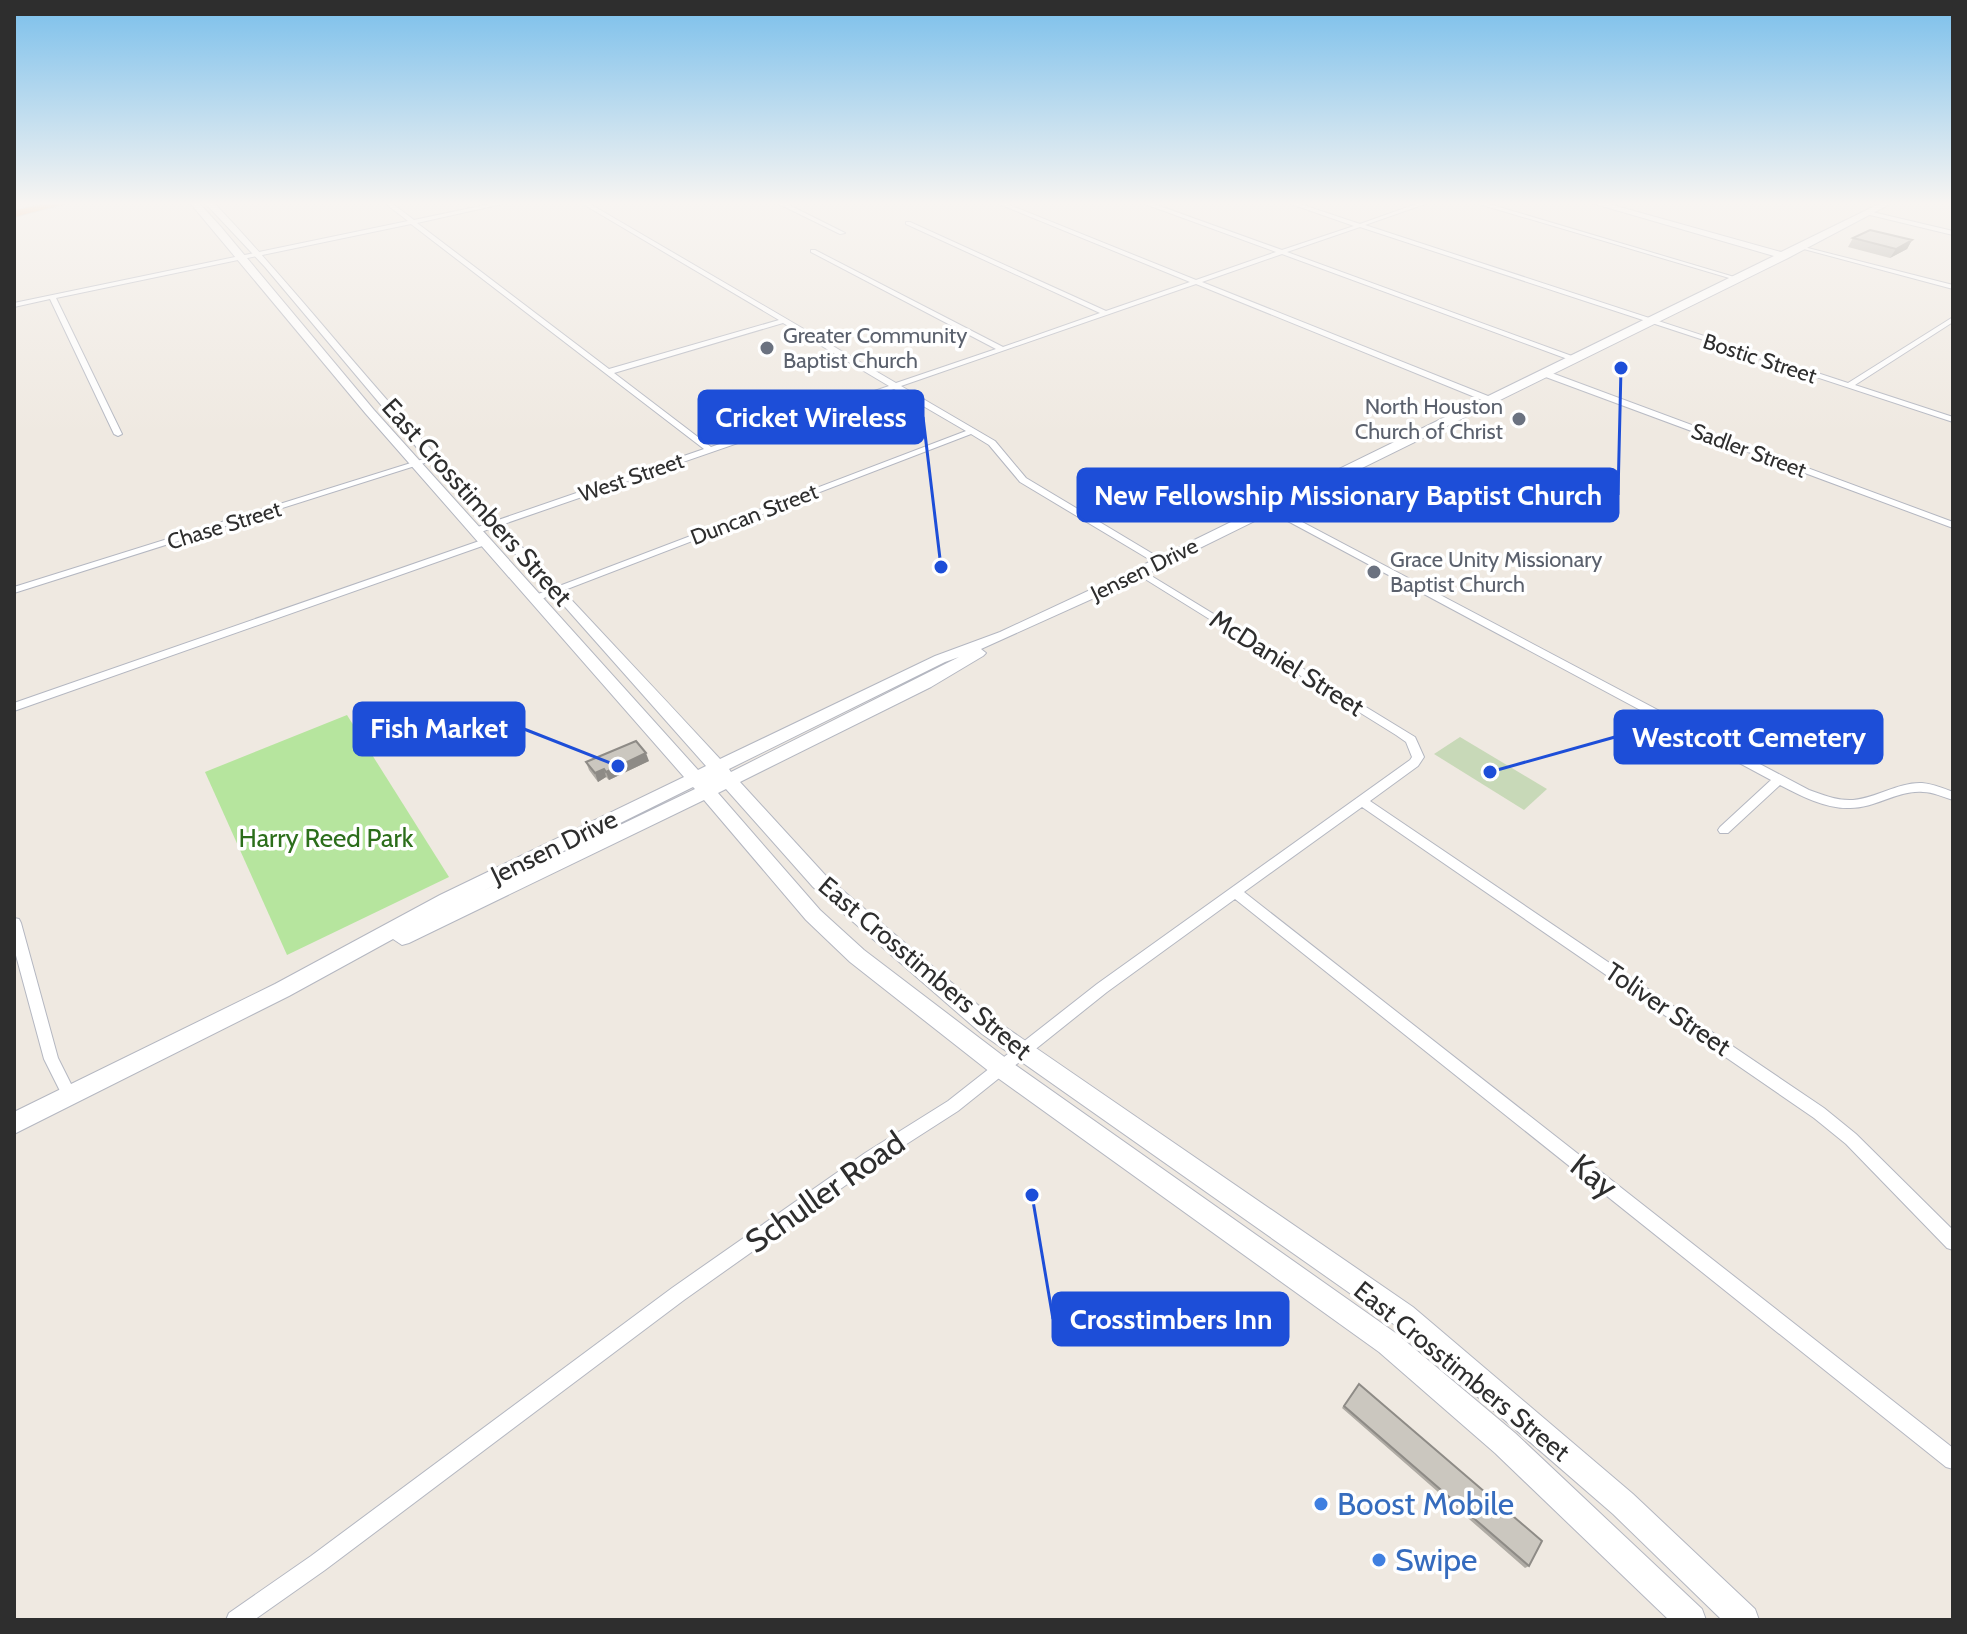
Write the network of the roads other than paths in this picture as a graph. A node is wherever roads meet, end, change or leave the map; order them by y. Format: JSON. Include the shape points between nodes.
{"nodes":[{"id":1,"x":134,"y":280,"type":"edge"},
{"id":2,"x":262,"y":280,"type":"edge"},
{"id":3,"x":281,"y":280,"type":"edge"},
{"id":4,"x":489,"y":280,"type":"edge"},
{"id":5,"x":714,"y":280,"type":"edge"},
{"id":6,"x":869,"y":280,"type":"edge"},
{"id":7,"x":1034,"y":280,"type":"edge"},
{"id":8,"x":1359,"y":280,"type":"edge"},
{"id":9,"x":1528,"y":280,"type":"edge"},
{"id":10,"x":1735,"y":280,"type":"edge"},
{"id":11,"x":1928,"y":280,"type":"edge"},
{"id":12,"x":1193,"y":281,"type":"joint"},
{"id":13,"x":284,"y":284,"type":"junction"},
{"id":14,"x":268,"y":287,"type":"junction"},
{"id":15,"x":1953,"y":287,"type":"edge"},
{"id":16,"x":52,"y":297,"type":"junction"},
{"id":17,"x":14,"y":305,"type":"edge"},
{"id":18,"x":1106,"y":313,"type":"junction"},
{"id":19,"x":1953,"y":319,"type":"edge"},
{"id":20,"x":783,"y":321,"type":"junction"},
{"id":21,"x":1653,"y":321,"type":"junction"},
{"id":22,"x":329,"y":336,"type":"junction"},
{"id":23,"x":310,"y":340,"type":"junction"},
{"id":24,"x":1002,"y":349,"type":"junction"},
{"id":25,"x":1576,"y":359,"type":"junction"},
{"id":26,"x":608,"y":372,"type":"junction"},
{"id":27,"x":1546,"y":374,"type":"junction"},
{"id":28,"x":894,"y":386,"type":"junction"},
{"id":29,"x":1849,"y":386,"type":"junction"},
{"id":30,"x":377,"y":392,"type":"junction"},
{"id":31,"x":357,"y":397,"type":"junction"},
{"id":32,"x":1490,"y":400,"type":"junction"},
{"id":33,"x":1953,"y":420,"type":"edge"},
{"id":34,"x":972,"y":431,"type":"junction"},
{"id":35,"x":118,"y":434,"type":"dead end"},
{"id":36,"x":710,"y":450,"type":"junction"},
{"id":37,"x":433,"y":459,"type":"junction"},
{"id":38,"x":416,"y":465,"type":"junction"},
{"id":39,"x":1270,"y":508,"type":"junction"},
{"id":40,"x":495,"y":524,"type":"junction"},
{"id":41,"x":1953,"y":525,"type":"edge"},
{"id":42,"x":480,"y":536,"type":"junction"},
{"id":43,"x":1160,"y":562,"type":"junction"},
{"id":44,"x":1140,"y":572,"type":"junction"},
{"id":45,"x":14,"y":590,"type":"edge"},
{"id":46,"x":557,"y":590,"type":"junction"},
{"id":47,"x":536,"y":598,"type":"junction"},
{"id":48,"x":606,"y":644,"type":"junction"},
{"id":49,"x":585,"y":653,"type":"junction"},
{"id":50,"x":14,"y":707,"type":"edge"},
{"id":51,"x":1414,"y":763,"type":"joint"},
{"id":52,"x":723,"y":774,"type":"junction"},
{"id":53,"x":1779,"y":779,"type":"junction"},
{"id":54,"x":700,"y":785,"type":"junction"},
{"id":55,"x":1953,"y":796,"type":"edge"},
{"id":56,"x":1362,"y":801,"type":"junction"},
{"id":57,"x":1724,"y":830,"type":"dead end"},
{"id":58,"x":1236,"y":893,"type":"junction"},
{"id":59,"x":14,"y":923,"type":"edge"},
{"id":60,"x":881,"y":936,"type":"junction"},
{"id":61,"x":852,"y":952,"type":"junction"},
{"id":62,"x":1013,"y":1060,"type":"junction"},
{"id":63,"x":70,"y":1096,"type":"junction"},
{"id":64,"x":14,"y":1123,"type":"edge"},
{"id":65,"x":1277,"y":1227,"type":"junction"},
{"id":66,"x":1953,"y":1242,"type":"edge"},
{"id":67,"x":1263,"y":1254,"type":"junction"},
{"id":68,"x":1953,"y":1460,"type":"edge"},
{"id":69,"x":1623,"y":1504,"type":"junction"},
{"id":70,"x":1606,"y":1537,"type":"junction"},
{"id":71,"x":236,"y":1620,"type":"edge"},
{"id":72,"x":1691,"y":1620,"type":"edge"},
{"id":73,"x":1744,"y":1620,"type":"edge"}],
"edges":[{"from":1,"to":16,"type":"street"},
{"from":2,"to":14,"type":"main road","name":"East Crosstimbers Street"},
{"from":3,"to":13,"type":"main road","name":"East Crosstimbers Street"},
{"from":4,"to":26,"type":"street"},
{"from":5,"to":20,"type":"street"},
{"from":6,"to":24,"type":"street"},
{"from":7,"to":18,"type":"street"},
{"from":8,"to":25,"type":"street"},
{"from":9,"to":21,"type":"street","name":"Bostic Street"},
{"from":10,"to":21,"type":"main road","name":"Jensen Drive"},
{"from":11,"to":15,"type":"street"},
{"from":12,"to":18,"type":"street","name":"West Street"},
{"from":12,"to":32,"type":"street"},
{"from":13,"to":14,"type":"main road"},
{"from":13,"to":22,"type":"main road","name":"East Crosstimbers Street"},
{"from":14,"to":23,"type":"main road","name":"East Crosstimbers Street"},
{"from":16,"to":17,"type":"street"},
{"from":16,"to":35,"type":"street"},
{"from":18,"to":24,"type":"street","name":"West Street"},
{"from":19,"to":29,"type":"street"},
{"from":20,"to":26,"type":"street"},
{"from":20,"to":28,"type":"street"},
{"from":21,"to":25,"type":"main road","name":"Jensen Drive"},
{"from":21,"to":29,"type":"street","name":"Bostic Street"},
{"from":22,"to":23,"type":"main road"},
{"from":22,"to":30,"type":"main road","name":"East Crosstimbers Street"},
{"from":23,"to":31,"type":"main road","name":"East Crosstimbers Street"},
{"from":24,"to":28,"type":"street","name":"West Street"},
{"from":25,"to":27,"type":"main road","name":"Jensen Drive"},
{"from":26,"to":36,"type":"street"},
{"from":27,"to":32,"type":"main road","name":"Jensen Drive"},
{"from":27,"to":41,"type":"street","name":"Sadler Street"},
{"from":28,"to":34,"type":"street"},
{"from":28,"to":36,"type":"street","name":"West Street"},
{"from":29,"to":33,"type":"street","name":"Bostic Street"},
{"from":30,"to":31,"type":"main road"},
{"from":30,"to":37,"type":"main road","name":"East Crosstimbers Street"},
{"from":31,"to":38,"type":"main road","name":"East Crosstimbers Street"},
{"from":32,"to":39,"type":"main road","name":"Jensen Drive"},
{"from":34,"to":43,"type":"street","via":[[1001,451],[1023,480]]},
{"from":34,"to":46,"type":"street","name":"Duncan Street"},
{"from":36,"to":40,"type":"street","name":"West Street"},
{"from":37,"to":38,"type":"street","name":"Chase Street"},
{"from":37,"to":40,"type":"main road","name":"East Crosstimbers Street"},
{"from":38,"to":42,"type":"main road","name":"East Crosstimbers Street"},
{"from":38,"to":45,"type":"street","name":"Chase Street"},
{"from":39,"to":43,"type":"main road","name":"Jensen Drive"},
{"from":39,"to":53,"type":"street"},
{"from":40,"to":42,"type":"street","name":"West Street"},
{"from":40,"to":46,"type":"main road","name":"East Crosstimbers Street"},
{"from":42,"to":47,"type":"main road","name":"East Crosstimbers Street"},
{"from":42,"to":50,"type":"street","name":"West Street"},
{"from":43,"to":44,"type":"main road","name":"Jensen Drive"},
{"from":44,"to":51,"type":"street","name":"McDaniel Street","via":[[1400,732],[1417,749]]},
{"from":44,"to":52,"type":"main road","name":"Jensen Drive"},
{"from":46,"to":47,"type":"street","name":"Duncan Street"},
{"from":46,"to":48,"type":"main road","name":"East Crosstimbers Street"},
{"from":47,"to":49,"type":"main road","name":"East Crosstimbers Street"},
{"from":48,"to":49,"type":"main road"},
{"from":48,"to":52,"type":"main road","name":"East Crosstimbers Street"},
{"from":49,"to":54,"type":"main road","name":"East Crosstimbers Street"},
{"from":51,"to":56,"type":"street","name":"Schuller Road"},
{"from":52,"to":54,"type":"main road","name":"Jensen Drive"},
{"from":52,"to":60,"type":"main road","name":"East Crosstimbers Street","via":[[820,882]]},
{"from":53,"to":55,"type":"street","via":[[1826,800],[1854,804],[1913,785]]},
{"from":53,"to":57,"type":"street"},
{"from":54,"to":61,"type":"main road","name":"East Crosstimbers Street"},
{"from":54,"to":63,"type":"main road","name":"Jensen Drive","via":[[494,895],[282,990]]},
{"from":56,"to":58,"type":"street","name":"Schuller Road"},
{"from":56,"to":66,"type":"street","name":"Toliver Street","via":[[1809,1105],[1851,1139]]},
{"from":58,"to":62,"type":"street","name":"Schuller Road","via":[[1102,988]]},
{"from":58,"to":68,"type":"street","name":"Kay"},
{"from":59,"to":63,"type":"street","via":[[51,1059]]},
{"from":60,"to":61,"type":"main road"},
{"from":60,"to":62,"type":"main road","name":"East Crosstimbers Street","via":[[990,1028]]},
{"from":61,"to":62,"type":"main road","name":"East Crosstimbers Street"},
{"from":62,"to":65,"type":"main road","name":"East Crosstimbers Street"},
{"from":62,"to":67,"type":"main road","name":"East Crosstimbers Street"},
{"from":62,"to":71,"type":"street","name":"Schuller Road","via":[[678,1294]]},
{"from":63,"to":64,"type":"main road","name":"Jensen Drive"},
{"from":65,"to":67,"type":"main road"},
{"from":65,"to":69,"type":"main road","name":"East Crosstimbers Street","via":[[1404,1316]]},
{"from":67,"to":70,"type":"main road","name":"East Crosstimbers Street","via":[[1441,1386]]},
{"from":69,"to":70,"type":"main road"},
{"from":69,"to":73,"type":"main road","name":"East Crosstimbers Street"},
{"from":70,"to":72,"type":"main road","name":"East Crosstimbers Street"}]}
